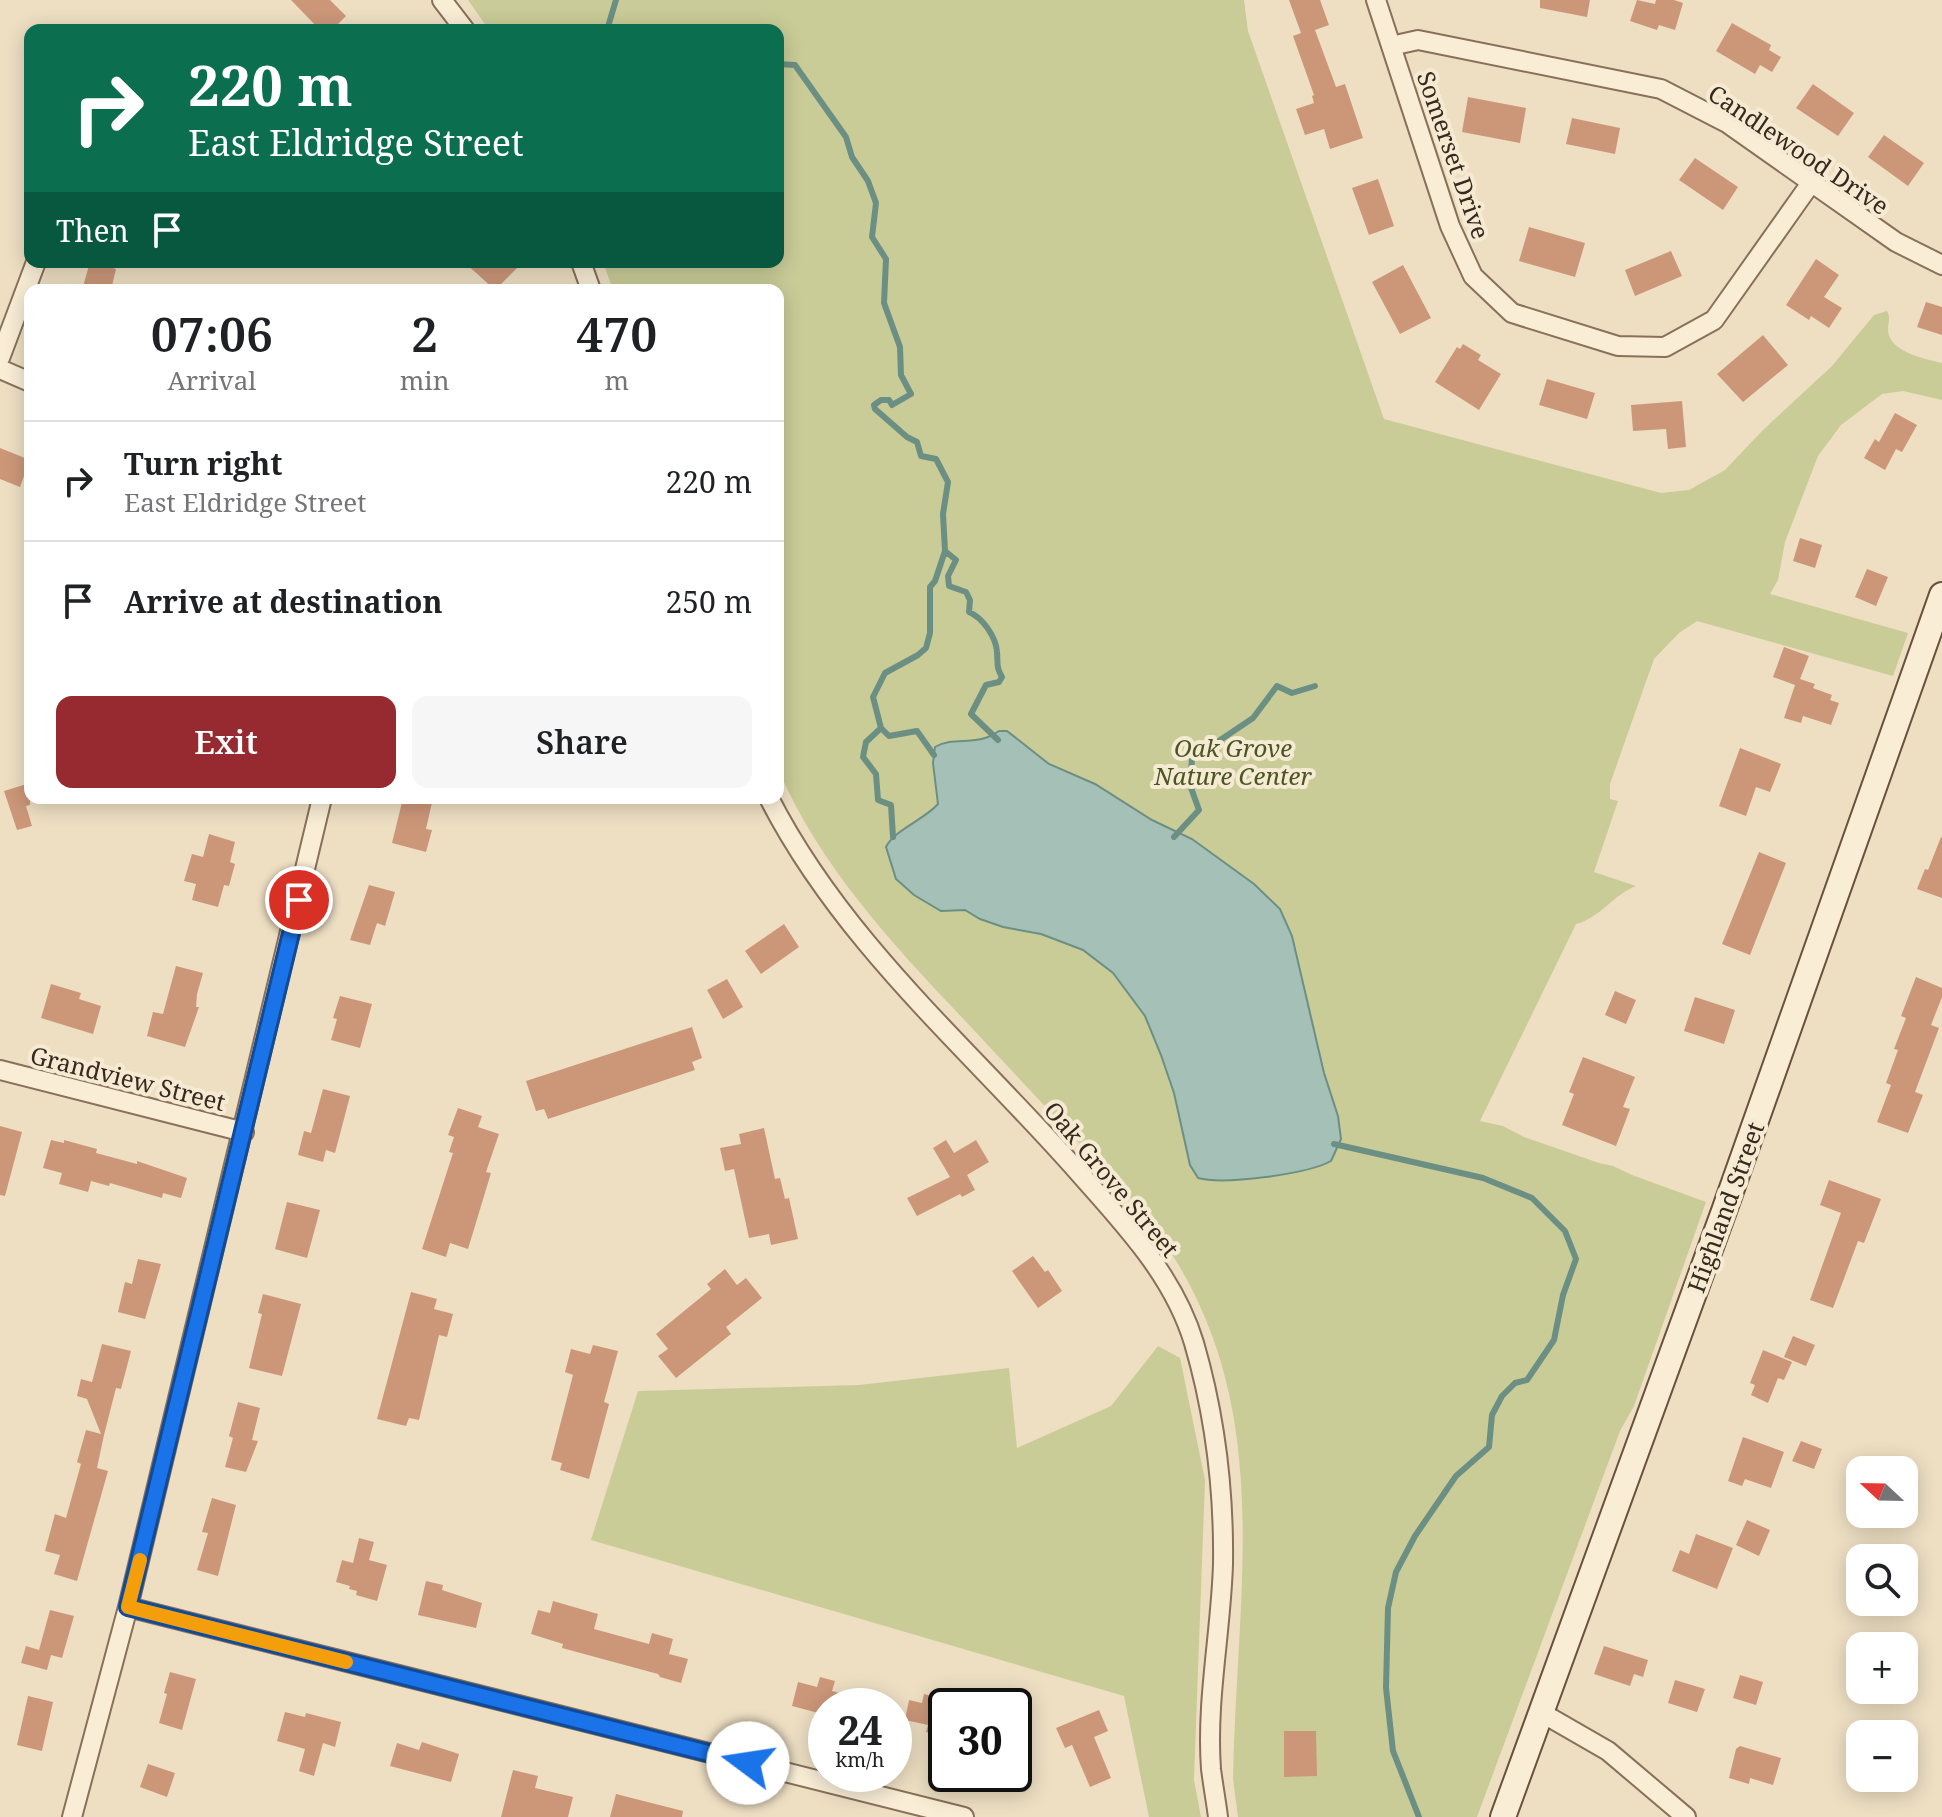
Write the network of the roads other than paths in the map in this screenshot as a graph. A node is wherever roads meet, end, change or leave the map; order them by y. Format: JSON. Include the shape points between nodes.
{"nodes":[{"id":1,"x":442,"y":0,"type":"edge"},
{"id":2,"x":1376,"y":0,"type":"edge"},
{"id":3,"x":460,"y":24,"type":"edge"},
{"id":4,"x":1391,"y":46,"type":"junction"},
{"id":5,"x":1811,"y":183,"type":"junction"},
{"id":6,"x":1942,"y":265,"type":"edge"},
{"id":7,"x":24,"y":294,"type":"edge"},
{"id":8,"x":0,"y":358,"type":"edge"},
{"id":9,"x":0,"y":369,"type":"edge"},
{"id":10,"x":24,"y":379,"type":"edge"},
{"id":11,"x":1942,"y":595,"type":"edge"},
{"id":12,"x":321,"y":804,"type":"edge"},
{"id":13,"x":772,"y":804,"type":"edge"},
{"id":14,"x":0,"y":1070,"type":"edge"},
{"id":15,"x":244,"y":1132,"type":"junction"},
{"id":16,"x":128,"y":1607,"type":"junction"},
{"id":17,"x":1542,"y":1713,"type":"junction"},
{"id":18,"x":1664,"y":1797,"type":"junction"},
{"id":19,"x":72,"y":1817,"type":"edge"},
{"id":20,"x":964,"y":1817,"type":"edge"},
{"id":21,"x":1218,"y":1817,"type":"edge"},
{"id":22,"x":1503,"y":1817,"type":"edge"},
{"id":23,"x":1661,"y":1817,"type":"edge"},
{"id":24,"x":1686,"y":1817,"type":"edge"}],
"edges":[{"from":1,"to":3,"type":"street"},
{"from":2,"to":4,"type":"street","name":"Somerset Drive"},
{"from":4,"to":5,"type":"street","name":"Candlewood Drive","via":[[1418,40],[1661,89],[1727,123]]},
{"from":4,"to":5,"type":"street","name":"Somerset Drive","via":[[1467,264],[1512,313],[1618,346],[1665,347],[1714,320]]},
{"from":5,"to":6,"type":"street","name":"Candlewood Drive","via":[[1896,242]]},
{"from":7,"to":8,"type":"street"},
{"from":9,"to":10,"type":"street"},
{"from":11,"to":17,"type":"main road","name":"Highland Street"},
{"from":12,"to":15,"type":"street"},
{"from":13,"to":21,"type":"street","name":"Oak Grove Street","via":[[812,873],[853,927],[1126,1226],[1165,1278],[1193,1339],[1212,1412],[1220,1479],[1223,1564],[1211,1768]]},
{"from":14,"to":15,"type":"street","name":"Grandview Street"},
{"from":15,"to":16,"type":"street"},
{"from":16,"to":19,"type":"street"},
{"from":16,"to":20,"type":"street"},
{"from":17,"to":18,"type":"street","via":[[1608,1751]]},
{"from":17,"to":22,"type":"main road","name":"Highland Street"},
{"from":18,"to":23,"type":"street"},
{"from":18,"to":24,"type":"street"}]}
